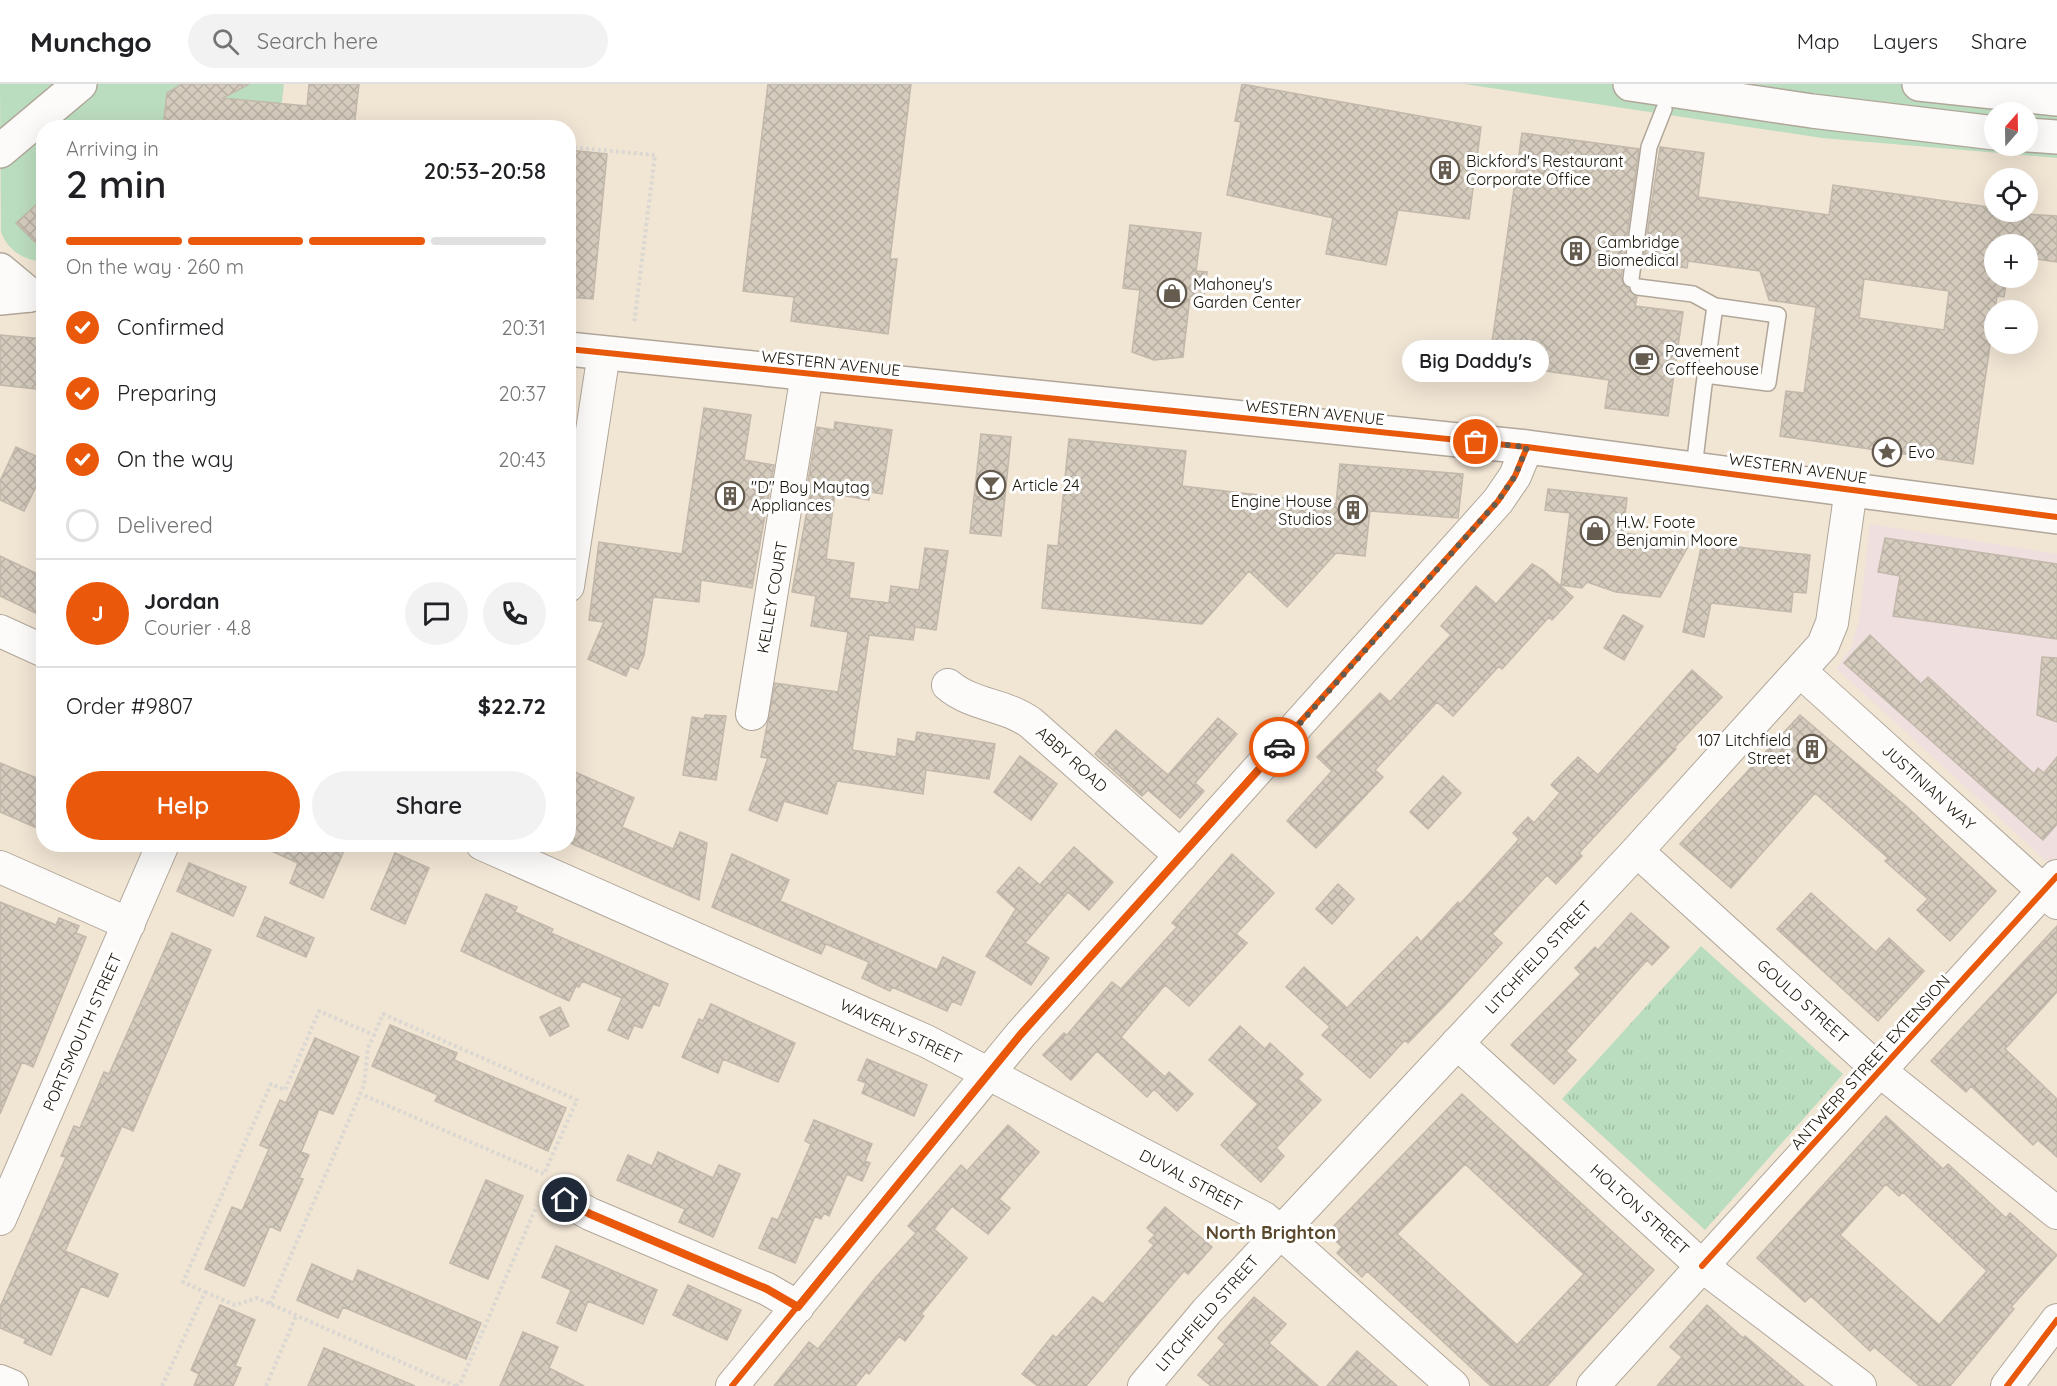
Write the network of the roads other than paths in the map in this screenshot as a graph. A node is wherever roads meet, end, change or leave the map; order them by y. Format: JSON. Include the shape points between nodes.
{"nodes":[{"id":1,"x":80,"y":84,"type":"edge"},
{"id":2,"x":1630,"y":84,"type":"edge"},
{"id":3,"x":1919,"y":84,"type":"edge"},
{"id":4,"x":2057,"y":99,"type":"edge"},
{"id":5,"x":1664,"y":110,"type":"dead end"},
{"id":6,"x":37,"y":120,"type":"edge"},
{"id":7,"x":36,"y":121,"type":"edge"},
{"id":8,"x":1984,"y":131,"type":"edge"},
{"id":9,"x":2038,"y":136,"type":"edge"},
{"id":10,"x":2057,"y":137,"type":"edge"},
{"id":11,"x":0,"y":151,"type":"edge"},
{"id":12,"x":0,"y":270,"type":"edge"},
{"id":13,"x":18,"y":293,"type":"edge"},
{"id":14,"x":1715,"y":306,"type":"junction"},
{"id":15,"x":576,"y":351,"type":"edge"},
{"id":16,"x":604,"y":353,"type":"junction"},
{"id":17,"x":807,"y":374,"type":"junction"},
{"id":18,"x":1705,"y":375,"type":"junction"},
{"id":19,"x":1527,"y":447,"type":"junction"},
{"id":20,"x":1694,"y":468,"type":"junction"},
{"id":21,"x":1851,"y":489,"type":"junction"},
{"id":22,"x":2057,"y":517,"type":"edge"},
{"id":23,"x":576,"y":534,"type":"edge"},
{"id":24,"x":0,"y":631,"type":"edge"},
{"id":25,"x":36,"y":647,"type":"edge"},
{"id":26,"x":1800,"y":671,"type":"junction"},
{"id":27,"x":948,"y":685,"type":"dead end"},
{"id":28,"x":752,"y":714,"type":"dead end"},
{"id":29,"x":1637,"y":851,"type":"junction"},
{"id":30,"x":160,"y":852,"type":"edge"},
{"id":31,"x":500,"y":852,"type":"edge"},
{"id":32,"x":1181,"y":856,"type":"junction"},
{"id":33,"x":0,"y":867,"type":"edge"},
{"id":34,"x":2053,"y":890,"type":"edge"},
{"id":35,"x":129,"y":924,"type":"junction"},
{"id":36,"x":1458,"y":1043,"type":"junction"},
{"id":37,"x":1880,"y":1071,"type":"junction"},
{"id":38,"x":989,"y":1074,"type":"junction"},
{"id":39,"x":553,"y":1198,"type":"road end"},
{"id":40,"x":2057,"y":1213,"type":"edge"},
{"id":41,"x":0,"y":1219,"type":"edge"},
{"id":42,"x":1281,"y":1231,"type":"junction"},
{"id":43,"x":1702,"y":1266,"type":"junction"},
{"id":44,"x":798,"y":1307,"type":"junction"},
{"id":45,"x":2057,"y":1320,"type":"edge"},
{"id":46,"x":0,"y":1381,"type":"edge"},
{"id":47,"x":12,"y":1386,"type":"edge"},
{"id":48,"x":732,"y":1386,"type":"edge"},
{"id":49,"x":1144,"y":1386,"type":"edge"},
{"id":50,"x":1453,"y":1386,"type":"edge"},
{"id":51,"x":1593,"y":1386,"type":"edge"},
{"id":52,"x":1860,"y":1386,"type":"edge"},
{"id":53,"x":2007,"y":1386,"type":"edge"}],
"edges":[{"from":1,"to":6,"type":"main road"},
{"from":2,"to":8,"type":"main road"},
{"from":3,"to":4,"type":"main road"},
{"from":5,"to":14,"type":"lane","via":[[1649,147],[1635,283],[1693,294]]},
{"from":7,"to":11,"type":"main road"},
{"from":9,"to":10,"type":"main road"},
{"from":12,"to":13,"type":"main road"},
{"from":14,"to":18,"type":"lane"},
{"from":14,"to":18,"type":"lane","via":[[1778,315],[1768,383]]},
{"from":15,"to":16,"type":"main road","name":"WESTERN AVENUE"},
{"from":16,"to":17,"type":"main road","name":"WESTERN AVENUE"},
{"from":16,"to":23,"type":"street"},
{"from":17,"to":19,"type":"main road","name":"WESTERN AVENUE"},
{"from":17,"to":28,"type":"street","name":"KELLEY COURT"},
{"from":18,"to":20,"type":"lane"},
{"from":19,"to":20,"type":"main road","name":"WESTERN AVENUE"},
{"from":19,"to":32,"type":"street","via":[[1515,476],[1498,501]]},
{"from":20,"to":21,"type":"main road","name":"WESTERN AVENUE"},
{"from":21,"to":22,"type":"main road","name":"WESTERN AVENUE"},
{"from":21,"to":26,"type":"street","name":"LITCHFIELD STREET","via":[[1830,632]]},
{"from":24,"to":25,"type":"street"},
{"from":26,"to":29,"type":"street","name":"LITCHFIELD STREET"},
{"from":26,"to":34,"type":"street","name":"JUSTINIAN WAY"},
{"from":27,"to":32,"type":"street","name":"ABBY ROAD","via":[[972,700],[1015,713],[1031,723]]},
{"from":29,"to":36,"type":"street","name":"LITCHFIELD STREET"},
{"from":29,"to":37,"type":"street","name":"GOULD STREET"},
{"from":30,"to":35,"type":"street","name":"PORTSMOUTH STREET"},
{"from":31,"to":38,"type":"street","name":"WAVERLY STREET","via":[[926,1041]]},
{"from":32,"to":38,"type":"street"},
{"from":33,"to":35,"type":"street"},
{"from":34,"to":37,"type":"street","name":"ANTWERP STREET EXTENSION"},
{"from":35,"to":41,"type":"street","name":"PORTSMOUTH STREET"},
{"from":36,"to":42,"type":"street","name":"LITCHFIELD STREET"},
{"from":36,"to":43,"type":"street","name":"HOLTON STREET"},
{"from":37,"to":40,"type":"street","name":"GOULD STREET"},
{"from":37,"to":43,"type":"street","name":"ANTWERP STREET EXTENSION"},
{"from":38,"to":42,"type":"street","name":"DUVAL STREET","via":[[1264,1218]]},
{"from":38,"to":44,"type":"street"},
{"from":39,"to":44,"type":"street","via":[[767,1289]]},
{"from":42,"to":49,"type":"street","name":"LITCHFIELD STREET"},
{"from":42,"to":50,"type":"street","name":"DUVAL STREET"},
{"from":43,"to":51,"type":"street","name":"ANTWERP STREET EXTENSION"},
{"from":43,"to":52,"type":"street","name":"HOLTON STREET"},
{"from":44,"to":48,"type":"street"},
{"from":45,"to":53,"type":"street"},
{"from":46,"to":47,"type":"street"}]}
